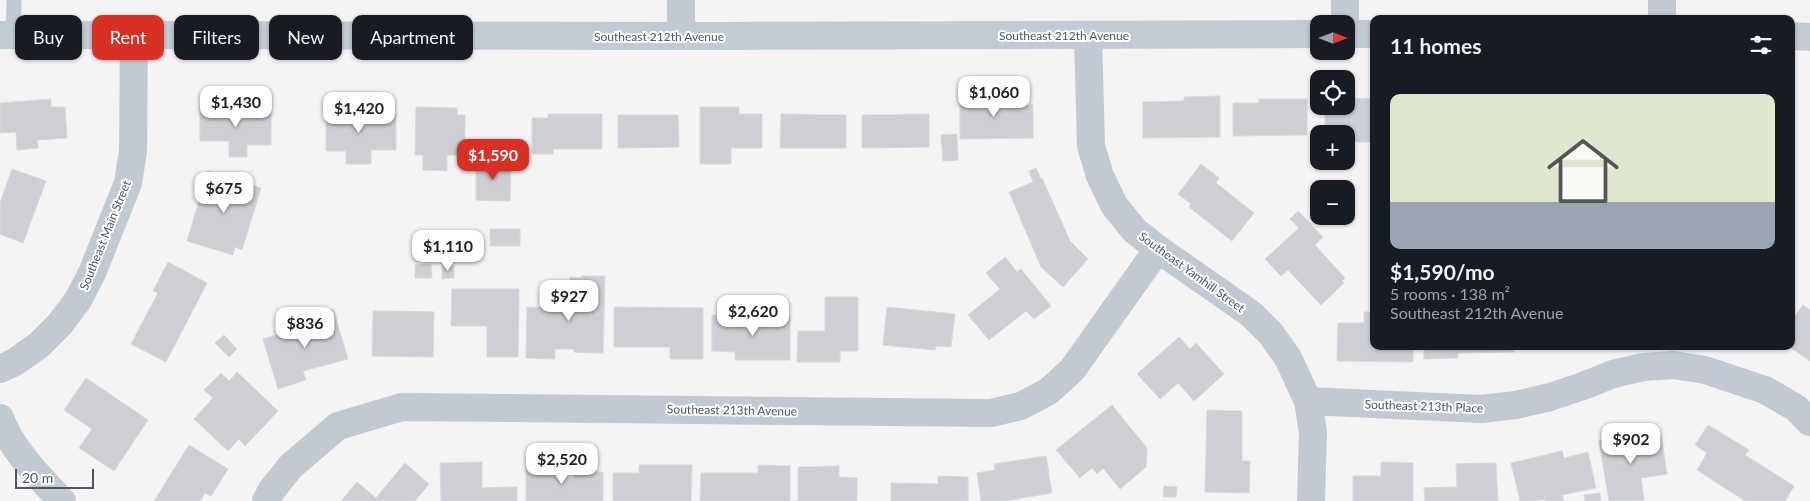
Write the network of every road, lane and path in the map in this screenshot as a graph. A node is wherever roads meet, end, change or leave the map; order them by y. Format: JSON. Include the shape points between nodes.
{"nodes":[{"id":1,"x":14,"y":0,"type":"edge"},
{"id":2,"x":681,"y":0,"type":"edge"},
{"id":3,"x":1346,"y":0,"type":"edge"},
{"id":4,"x":1662,"y":0,"type":"edge"},
{"id":5,"x":1345,"y":15,"type":"edge"},
{"id":6,"x":1662,"y":15,"type":"edge"},
{"id":7,"x":1310,"y":34,"type":"edge"},
{"id":8,"x":1355,"y":34,"type":"edge"},
{"id":9,"x":1370,"y":34,"type":"edge"},
{"id":10,"x":7,"y":35,"type":"edge"},
{"id":11,"x":92,"y":35,"type":"edge"},
{"id":12,"x":164,"y":35,"type":"edge"},
{"id":13,"x":1088,"y":35,"type":"junction"},
{"id":14,"x":682,"y":36,"type":"junction"},
{"id":15,"x":1795,"y":36,"type":"edge"},
{"id":16,"x":1810,"y":37,"type":"edge"},
{"id":17,"x":134,"y":60,"type":"edge"},
{"id":18,"x":1158,"y":249,"type":"junction"},
{"id":19,"x":0,"y":369,"type":"edge"},
{"id":20,"x":1308,"y":401,"type":"junction"},
{"id":21,"x":1803,"y":415,"type":"edge"},
{"id":22,"x":0,"y":418,"type":"edge"},
{"id":23,"x":62,"y":501,"type":"edge"},
{"id":24,"x":266,"y":501,"type":"edge"},
{"id":25,"x":1311,"y":501,"type":"edge"}],
"edges":[{"from":1,"to":10,"type":"lane"},
{"from":2,"to":14,"type":"street"},
{"from":3,"to":5,"type":"street"},
{"from":4,"to":6,"type":"street"},
{"from":7,"to":13,"type":"street","name":"Southeast 212th Avenue"},
{"from":8,"to":9,"type":"street"},
{"from":10,"to":11,"type":"street","name":"Southeast 212th Avenue"},
{"from":12,"to":14,"type":"street","name":"Southeast 212th Avenue"},
{"from":13,"to":14,"type":"street","name":"Southeast 212th Avenue"},
{"from":13,"to":18,"type":"street","name":"Southeast Yamhill Street","via":[[1092,146],[1100,176],[1114,205],[1134,230]]},
{"from":15,"to":16,"type":"street"},
{"from":17,"to":19,"type":"street","name":"Southeast Main Street","via":[[133,151],[128,182],[92,273],[60,324],[39,345]]},
{"from":18,"to":20,"type":"street","name":"Southeast Yamhill Street","via":[[1251,314],[1271,334],[1288,358]]},
{"from":18,"to":24,"type":"street","name":"Southeast 213th Avenue","via":[[1072,370],[1048,391],[1021,406],[991,413],[402,407],[338,426],[291,466]]},
{"from":20,"to":21,"type":"street","name":"Southeast 213th Place","via":[[1481,409],[1550,397],[1613,374],[1643,367],[1674,365],[1705,370],[1765,390]]},
{"from":20,"to":25,"type":"street","name":"Southeast Yamhill Street","via":[[1313,432]]},
{"from":22,"to":23,"type":"street","via":[[28,463]]}]}
